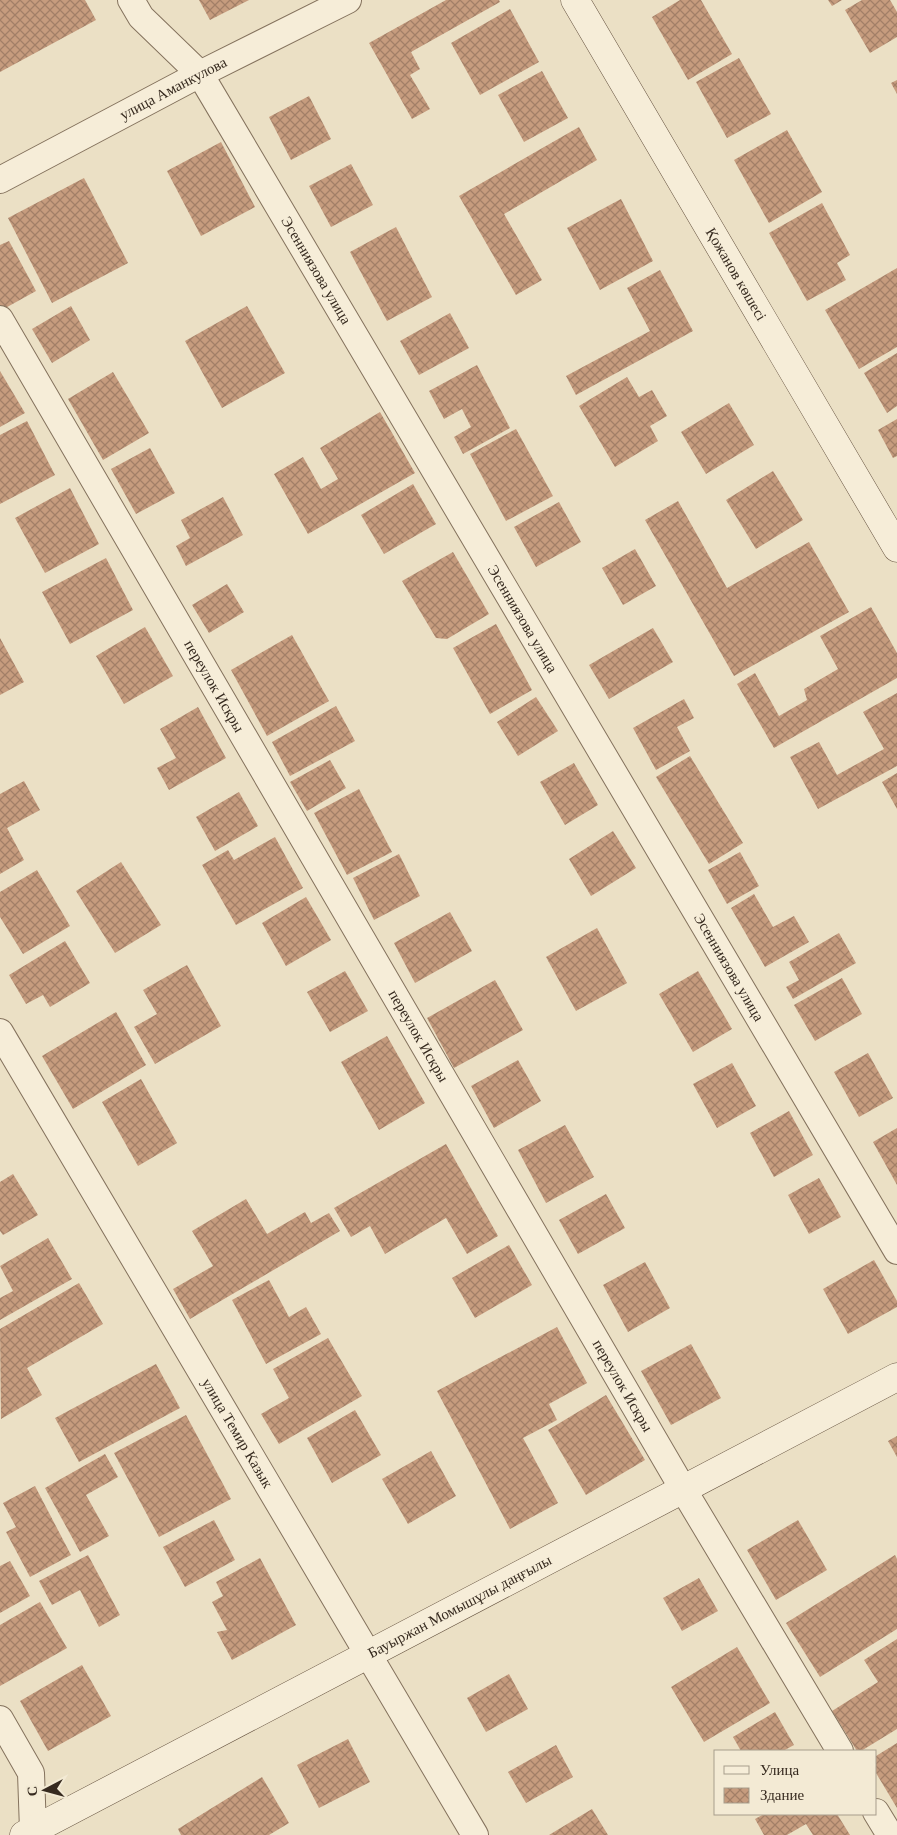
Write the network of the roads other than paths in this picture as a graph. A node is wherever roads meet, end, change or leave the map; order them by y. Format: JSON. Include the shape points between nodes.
{"nodes":[{"id":1,"x":131,"y":0,"type":"edge"},
{"id":2,"x":348,"y":0,"type":"edge"},
{"id":3,"x":575,"y":0,"type":"edge"},
{"id":4,"x":200,"y":74,"type":"junction"},
{"id":5,"x":0,"y":180,"type":"edge"},
{"id":6,"x":0,"y":319,"type":"edge"},
{"id":7,"x":897,"y":548,"type":"edge"},
{"id":8,"x":0,"y":1032,"type":"edge"},
{"id":9,"x":897,"y":1250,"type":"edge"},
{"id":10,"x":897,"y":1377,"type":"edge"},
{"id":11,"x":683,"y":1488,"type":"junction"},
{"id":12,"x":367,"y":1653,"type":"junction"},
{"id":13,"x":0,"y":1719,"type":"edge"},
{"id":14,"x":839,"y":1750,"type":"edge"},
{"id":15,"x":877,"y":1814,"type":"edge"},
{"id":16,"x":31,"y":1833,"type":"edge"},
{"id":17,"x":475,"y":1835,"type":"edge"},
{"id":18,"x":890,"y":1835,"type":"edge"}],
"edges":[{"from":1,"to":4,"type":"street","name":"Эсенниязова улица","via":[[141,17]]},
{"from":2,"to":4,"type":"street","name":"улица Аманкулова"},
{"from":3,"to":7,"type":"main road","name":"Қожанов көшесі"},
{"from":4,"to":5,"type":"street","name":"улица Аманкулова"},
{"from":4,"to":9,"type":"street","name":"Эсенниязова улица"},
{"from":6,"to":11,"type":"street","name":"переулок Искры"},
{"from":8,"to":12,"type":"street","name":"улица Темир Казык"},
{"from":10,"to":11,"type":"main road","name":"Бауыржан Момышұлы даңғылы"},
{"from":11,"to":12,"type":"main road","name":"Бауыржан Момышұлы даңғылы"},
{"from":11,"to":14,"type":"street","name":"переулок Искры"},
{"from":12,"to":16,"type":"main road","name":"Бауыржан Момышұлы даңғылы"},
{"from":12,"to":17,"type":"street","name":"улица Темир Казык"},
{"from":13,"to":16,"type":"street","via":[[31,1773]]},
{"from":15,"to":18,"type":"street"}]}
